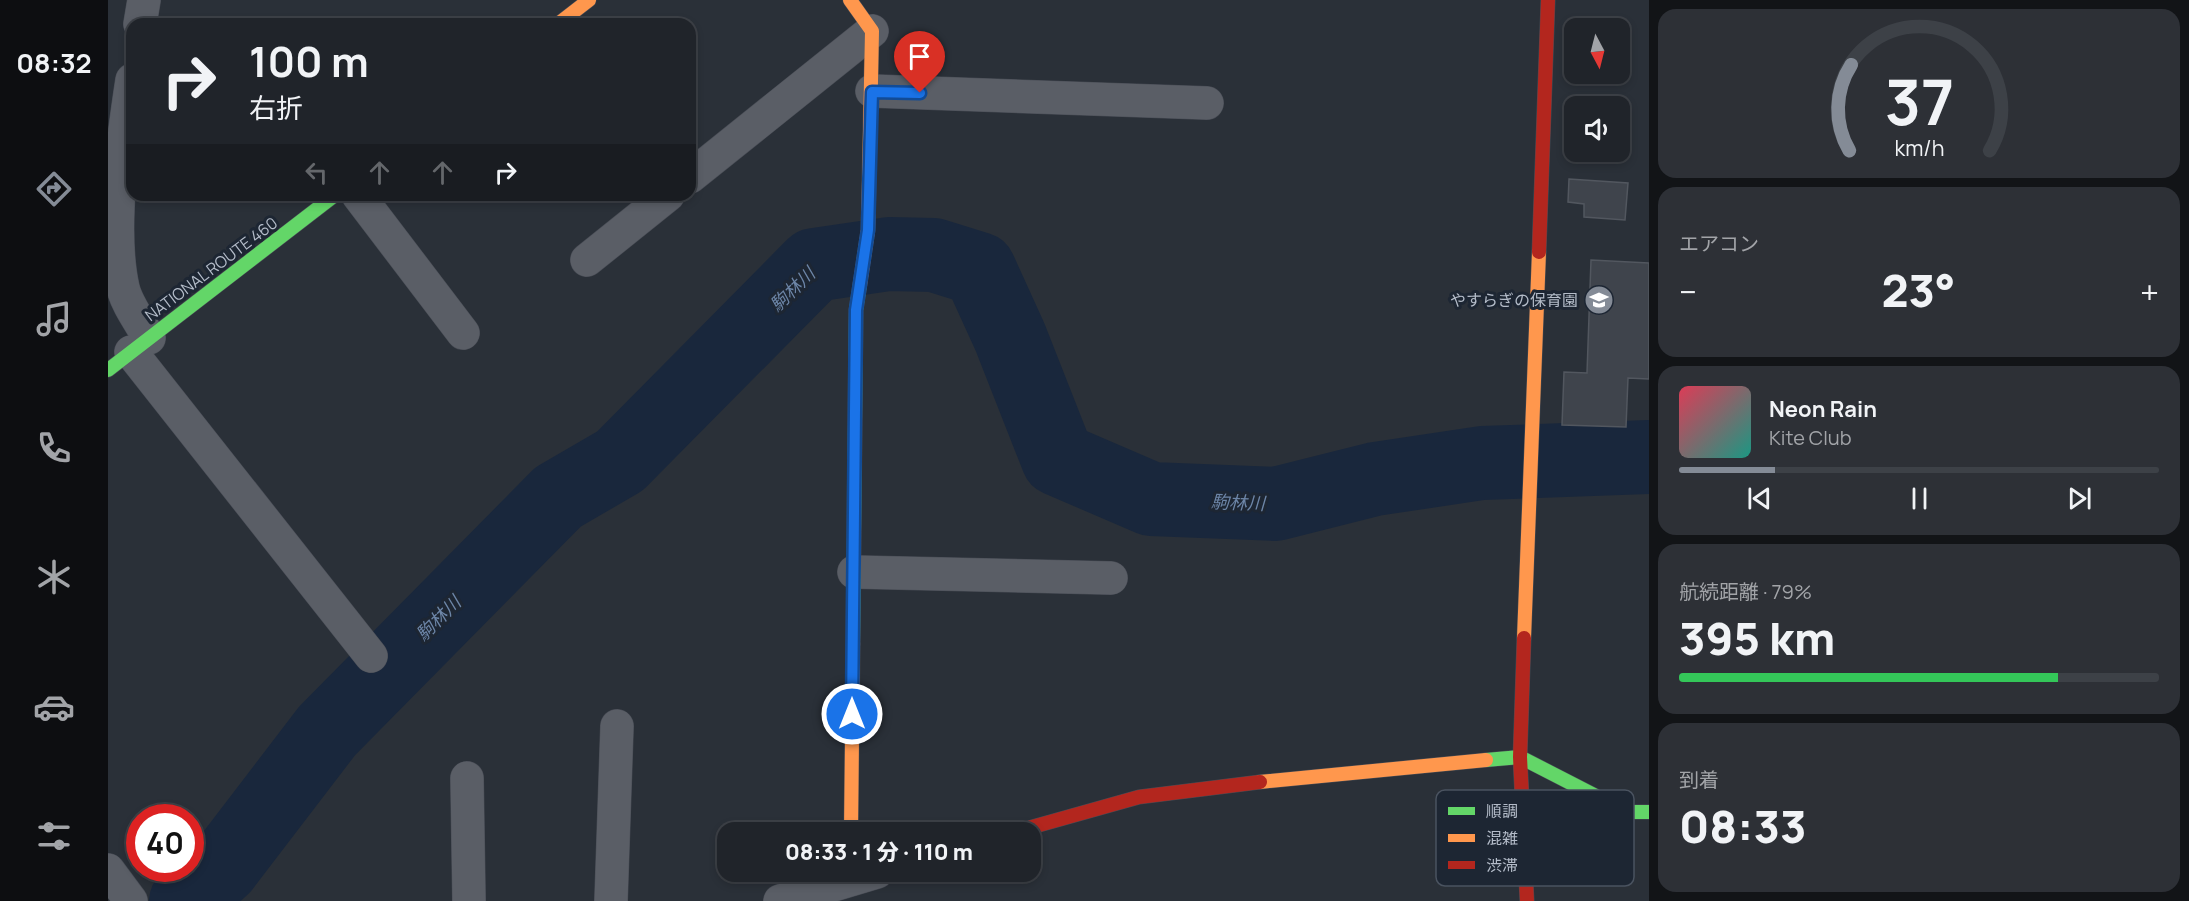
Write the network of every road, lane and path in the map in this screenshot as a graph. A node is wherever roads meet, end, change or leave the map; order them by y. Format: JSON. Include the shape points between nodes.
{"nodes":[{"id":1,"x":144,"y":0,"type":"edge"},
{"id":2,"x":589,"y":0,"type":"edge"},
{"id":3,"x":850,"y":0,"type":"edge"},
{"id":4,"x":1548,"y":0,"type":"edge"},
{"id":5,"x":141,"y":18,"type":"edge"},
{"id":6,"x":566,"y":18,"type":"edge"},
{"id":7,"x":872,"y":31,"type":"junction"},
{"id":8,"x":872,"y":92,"type":"junction"},
{"id":9,"x":126,"y":96,"type":"edge"},
{"id":10,"x":1207,"y":103,"type":"dead end"},
{"id":11,"x":117,"y":121,"type":"edge"},
{"id":12,"x":696,"y":172,"type":"edge"},
{"id":13,"x":327,"y":201,"type":"edge"},
{"id":14,"x":363,"y":201,"type":"edge"},
{"id":15,"x":661,"y":201,"type":"edge"},
{"id":16,"x":587,"y":260,"type":"dead end"},
{"id":17,"x":463,"y":333,"type":"dead end"},
{"id":18,"x":129,"y":353,"type":"edge"},
{"id":19,"x":854,"y":572,"type":"junction"},
{"id":20,"x":1111,"y":578,"type":"dead end"},
{"id":21,"x":371,"y":656,"type":"dead end"},
{"id":22,"x":617,"y":726,"type":"dead end"},
{"id":23,"x":1520,"y":757,"type":"junction"},
{"id":24,"x":466,"y":778,"type":"dead end"},
{"id":25,"x":1522,"y":790,"type":"edge"},
{"id":26,"x":1584,"y":790,"type":"edge"},
{"id":27,"x":851,"y":822,"type":"edge"},
{"id":28,"x":1041,"y":824,"type":"edge"},
{"id":29,"x":108,"y":870,"type":"edge"},
{"id":30,"x":836,"y":882,"type":"edge"},
{"id":31,"x":1526,"y":886,"type":"edge"},
{"id":32,"x":131,"y":901,"type":"edge"},
{"id":33,"x":469,"y":901,"type":"edge"},
{"id":34,"x":611,"y":901,"type":"edge"},
{"id":35,"x":780,"y":901,"type":"edge"},
{"id":36,"x":1527,"y":901,"type":"edge"}],
"edges":[{"from":1,"to":5,"type":"street"},
{"from":2,"to":6,"type":"main road"},
{"from":3,"to":7,"type":"main road"},
{"from":4,"to":23,"type":"main road"},
{"from":7,"to":8,"type":"main road"},
{"from":7,"to":12,"type":"street"},
{"from":8,"to":10,"type":"street"},
{"from":8,"to":19,"type":"main road","via":[[868,230],[856,310]]},
{"from":9,"to":11,"type":"street"},
{"from":11,"to":18,"type":"street","via":[[117,245]]},
{"from":13,"to":18,"type":"main road","name":"NATIONAL ROUTE 460"},
{"from":14,"to":17,"type":"street"},
{"from":15,"to":16,"type":"street"},
{"from":18,"to":21,"type":"street"},
{"from":19,"to":20,"type":"street"},
{"from":19,"to":27,"type":"main road"},
{"from":22,"to":34,"type":"street"},
{"from":23,"to":25,"type":"main road"},
{"from":23,"to":26,"type":"main road"},
{"from":23,"to":28,"type":"main road","via":[[1365,770],[1139,797]]},
{"from":24,"to":33,"type":"street"},
{"from":29,"to":32,"type":"street"},
{"from":30,"to":35,"type":"street"},
{"from":31,"to":36,"type":"main road"}]}
